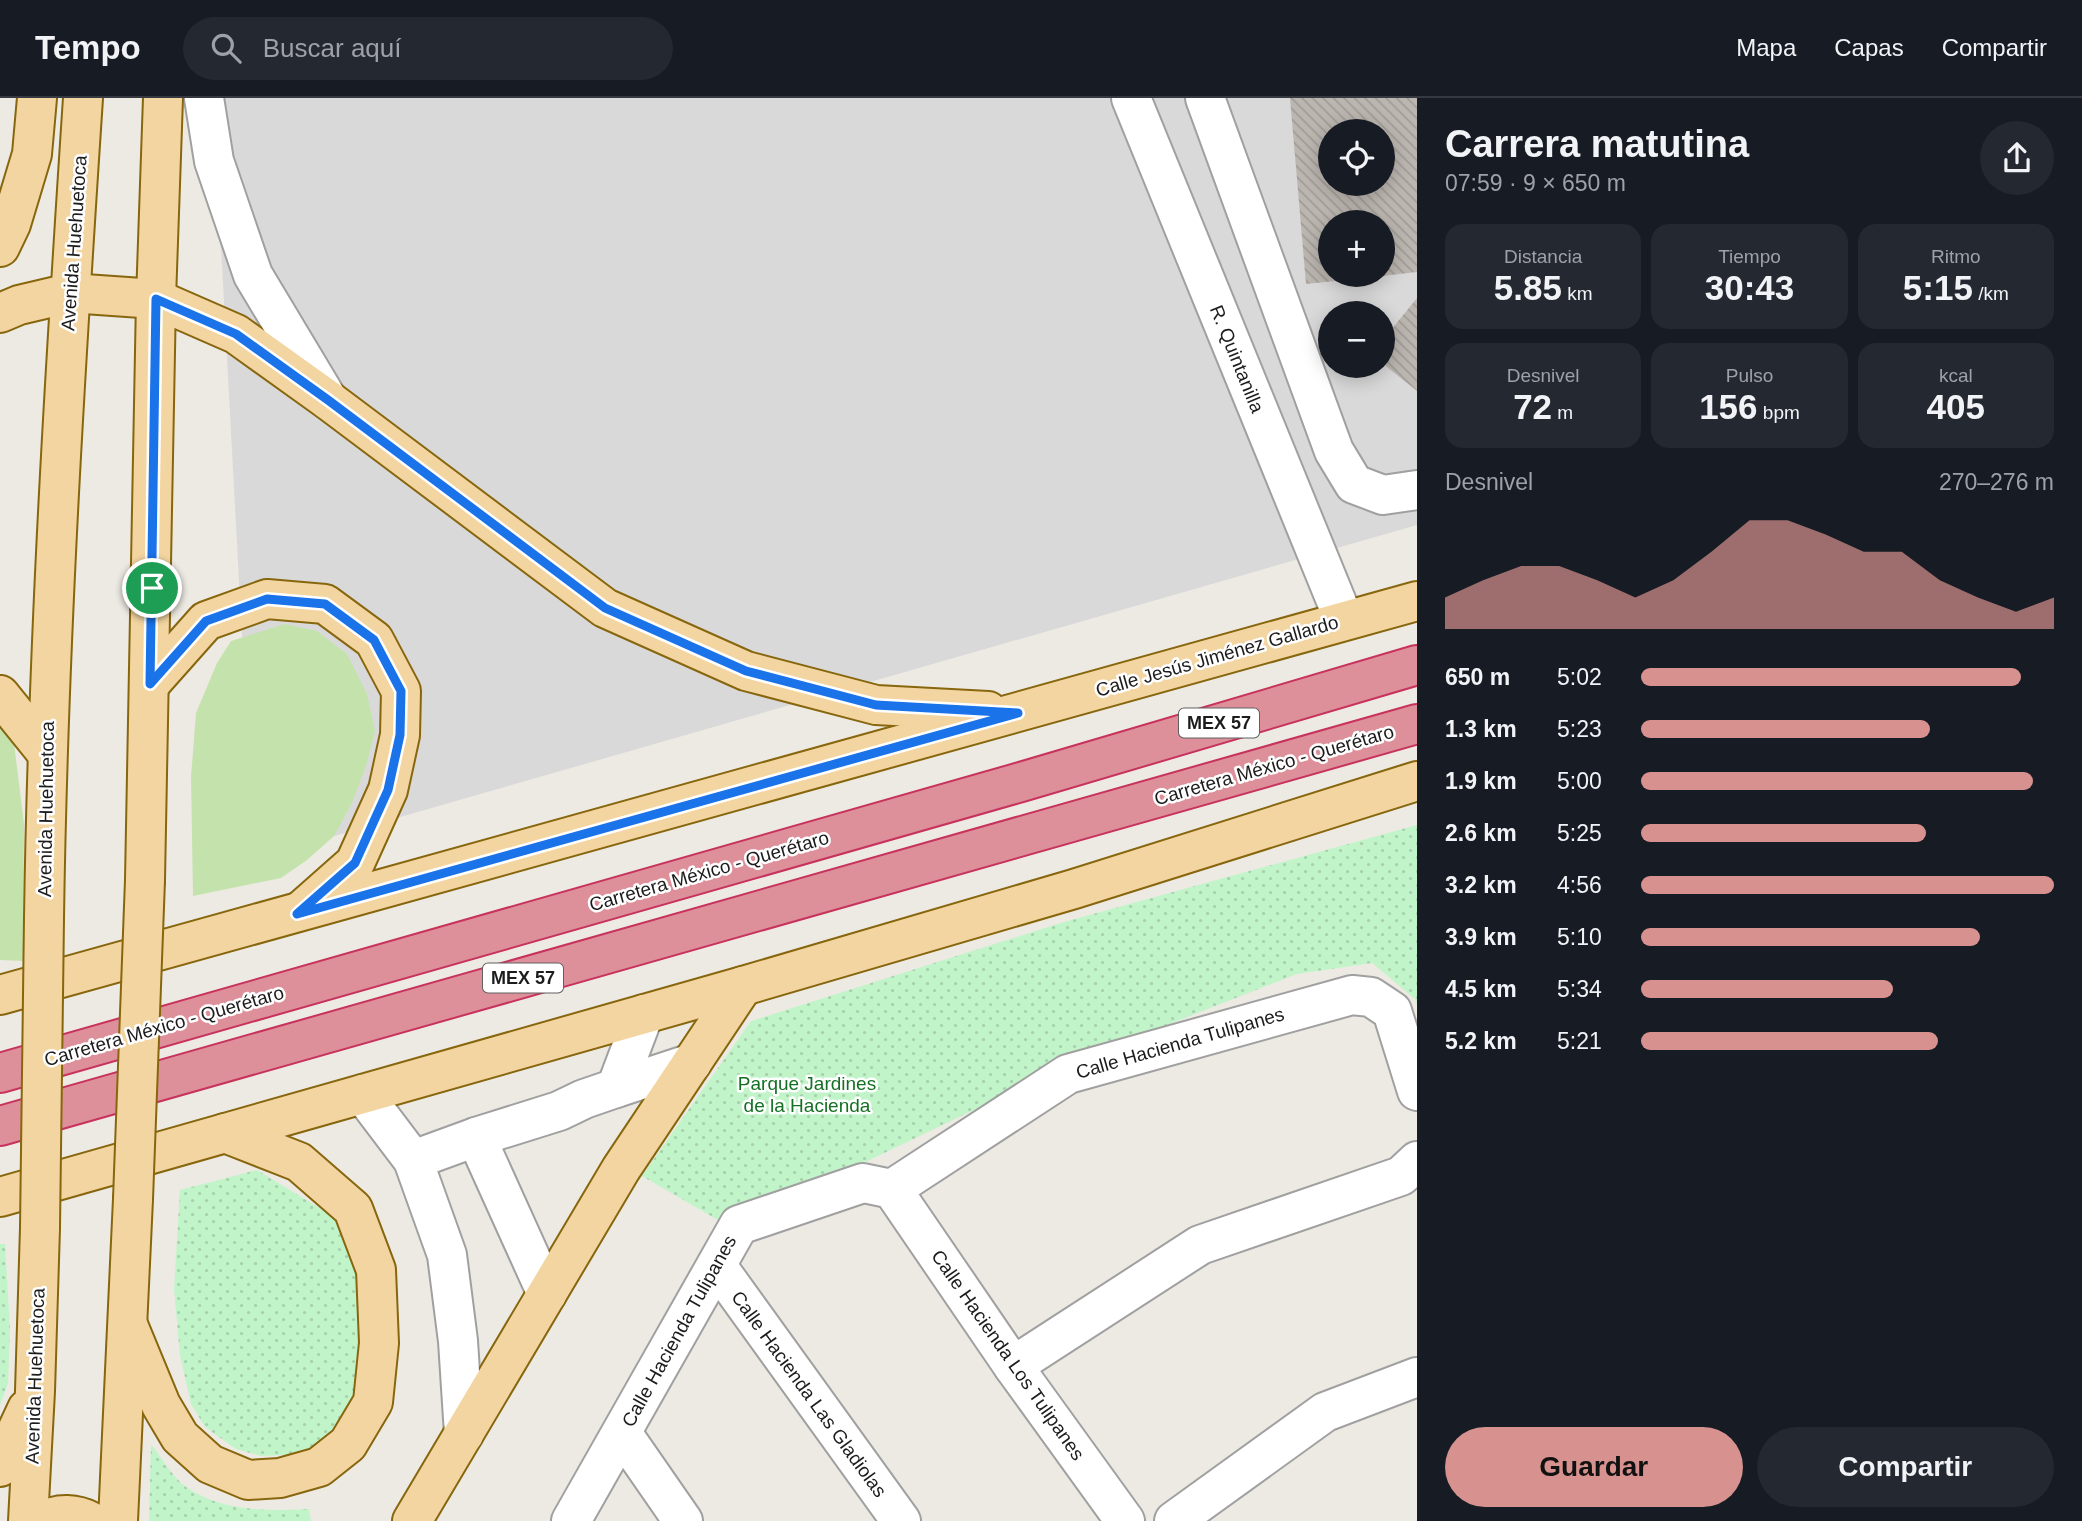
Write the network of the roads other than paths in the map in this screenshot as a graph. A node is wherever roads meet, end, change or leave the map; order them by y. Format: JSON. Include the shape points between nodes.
{"nodes":[{"id":1,"x":37,"y":98,"type":"edge"},
{"id":2,"x":83,"y":98,"type":"edge"},
{"id":3,"x":163,"y":98,"type":"edge"},
{"id":4,"x":204,"y":98,"type":"edge"},
{"id":5,"x":1131,"y":98,"type":"edge"},
{"id":6,"x":1205,"y":98,"type":"edge"},
{"id":7,"x":0,"y":247,"type":"edge"},
{"id":8,"x":70,"y":293,"type":"junction"},
{"id":9,"x":156,"y":299,"type":"junction"},
{"id":10,"x":0,"y":313,"type":"edge"},
{"id":11,"x":328,"y":400,"type":"junction"},
{"id":12,"x":1417,"y":490,"type":"edge"},
{"id":13,"x":1417,"y":601,"type":"edge"},
{"id":14,"x":1344,"y":620,"type":"junction"},
{"id":15,"x":1417,"y":665,"type":"edge"},
{"id":16,"x":150,"y":684,"type":"junction"},
{"id":17,"x":0,"y":695,"type":"edge"},
{"id":18,"x":1018,"y":713,"type":"junction"},
{"id":19,"x":1417,"y":724,"type":"edge"},
{"id":20,"x":46,"y":752,"type":"junction"},
{"id":21,"x":1417,"y":781,"type":"edge"},
{"id":22,"x":297,"y":914,"type":"junction"},
{"id":23,"x":743,"y":986,"type":"junction"},
{"id":24,"x":5,"y":992,"type":"edge"},
{"id":25,"x":644,"y":1014,"type":"junction"},
{"id":26,"x":692,"y":1063,"type":"junction"},
{"id":27,"x":0,"y":1073,"type":"edge"},
{"id":28,"x":616,"y":1088,"type":"junction"},
{"id":29,"x":1417,"y":1091,"type":"edge"},
{"id":30,"x":363,"y":1094,"type":"junction"},
{"id":31,"x":0,"y":1126,"type":"edge"},
{"id":32,"x":225,"y":1133,"type":"junction"},
{"id":33,"x":476,"y":1138,"type":"junction"},
{"id":34,"x":413,"y":1160,"type":"junction"},
{"id":35,"x":1417,"y":1161,"type":"edge"},
{"id":36,"x":892,"y":1189,"type":"junction"},
{"id":37,"x":0,"y":1197,"type":"edge"},
{"id":38,"x":717,"y":1266,"type":"junction"},
{"id":39,"x":547,"y":1294,"type":"junction"},
{"id":40,"x":128,"y":1325,"type":"junction"},
{"id":41,"x":1013,"y":1366,"type":"junction"},
{"id":42,"x":1417,"y":1377,"type":"edge"},
{"id":43,"x":35,"y":1391,"type":"junction"},
{"id":44,"x":622,"y":1433,"type":"junction"},
{"id":45,"x":464,"y":1434,"type":"junction"},
{"id":46,"x":0,"y":1467,"type":"edge"},
{"id":47,"x":28,"y":1521,"type":"edge"},
{"id":48,"x":45,"y":1521,"type":"edge"},
{"id":49,"x":90,"y":1521,"type":"edge"},
{"id":50,"x":118,"y":1521,"type":"edge"},
{"id":51,"x":412,"y":1521,"type":"edge"},
{"id":52,"x":571,"y":1521,"type":"edge"},
{"id":53,"x":684,"y":1521,"type":"edge"},
{"id":54,"x":901,"y":1521,"type":"edge"},
{"id":55,"x":1125,"y":1521,"type":"edge"},
{"id":56,"x":1174,"y":1521,"type":"edge"}],
"edges":[{"from":1,"to":7,"type":"main road","via":[[32,154]]},
{"from":2,"to":8,"type":"main road","name":"Avenida Huehuetoca"},
{"from":3,"to":9,"type":"main road"},
{"from":4,"to":11,"type":"street","via":[[214,160],[253,275]]},
{"from":5,"to":14,"type":"street","name":"R. Quintanilla"},
{"from":6,"to":12,"type":"street","via":[[1334,451],[1354,485],[1383,495]]},
{"from":8,"to":9,"type":"main road"},
{"from":8,"to":10,"type":"main road"},
{"from":8,"to":20,"type":"main road","name":"Avenida Huehuetoca"},
{"from":9,"to":11,"type":"main road","via":[[236,334]]},
{"from":9,"to":16,"type":"main road"},
{"from":11,"to":18,"type":"main road","via":[[605,608],[746,671],[876,705]]},
{"from":13,"to":14,"type":"main road","name":"Calle Jesús Jiménez Gallardo"},
{"from":14,"to":18,"type":"main road","name":"Calle Jesús Jiménez Gallardo"},
{"from":15,"to":27,"type":"highway","name":"Carretera México - Querétaro","number":"MEX 57"},
{"from":16,"to":22,"type":"main road","via":[[206,621],[267,599],[325,604],[374,640],[401,691],[400,735],[388,790],[355,863]]},
{"from":16,"to":40,"type":"main road","bridge":true},
{"from":17,"to":20,"type":"main road"},
{"from":18,"to":22,"type":"main road","name":"Calle Jesús Jiménez Gallardo"},
{"from":19,"to":31,"type":"highway","name":"Carretera México - Querétaro","number":"MEX 57"},
{"from":20,"to":43,"type":"main road","name":"Avenida Huehuetoca","bridge":true},
{"from":21,"to":23,"type":"main road","via":[[1074,889]]},
{"from":22,"to":24,"type":"main road","name":"Calle Jesús Jiménez Gallardo"},
{"from":23,"to":25,"type":"main road"},
{"from":23,"to":26,"type":"main road"},
{"from":25,"to":28,"type":"street"},
{"from":25,"to":30,"type":"main road"},
{"from":26,"to":28,"type":"street"},
{"from":26,"to":39,"type":"main road","via":[[621,1169]]},
{"from":28,"to":33,"type":"street"},
{"from":29,"to":36,"type":"street","name":"Calle Hacienda Tulipanes","via":[[1392,1012],[1371,998],[1352,995],[1068,1073]]},
{"from":30,"to":32,"type":"main road"},
{"from":30,"to":34,"type":"street"},
{"from":32,"to":37,"type":"main road"},
{"from":32,"to":40,"type":"main road","via":[[299,1162],[353,1209],[376,1270],[379,1343],[373,1402],[348,1444],[319,1467],[280,1478],[248,1480],[210,1464],[180,1437],[161,1405]]},
{"from":33,"to":34,"type":"street"},
{"from":33,"to":39,"type":"street"},
{"from":34,"to":45,"type":"street","via":[[447,1255]]},
{"from":35,"to":41,"type":"street","via":[[1401,1176],[1200,1245]]},
{"from":36,"to":38,"type":"street","name":"Calle Hacienda Tulipanes","via":[[863,1182],[739,1225]]},
{"from":36,"to":41,"type":"street","name":"Calle Hacienda Los Tulipanes"},
{"from":38,"to":44,"type":"street","name":"Calle Hacienda Tulipanes"},
{"from":38,"to":54,"type":"street","name":"Calle Hacienda Las Gladiolas"},
{"from":39,"to":45,"type":"main road"},
{"from":40,"to":50,"type":"main road"},
{"from":41,"to":55,"type":"street","name":"Calle Hacienda Los Tulipanes"},
{"from":42,"to":56,"type":"street","via":[[1325,1412]]},
{"from":43,"to":46,"type":"main road"},
{"from":43,"to":47,"type":"main road","name":"Avenida Huehuetoca"},
{"from":44,"to":52,"type":"street","name":"Calle Hacienda Tulipanes"},
{"from":44,"to":53,"type":"street"},
{"from":45,"to":51,"type":"main road"},
{"from":48,"to":49,"type":"main road","via":[[77,1514]]}]}
